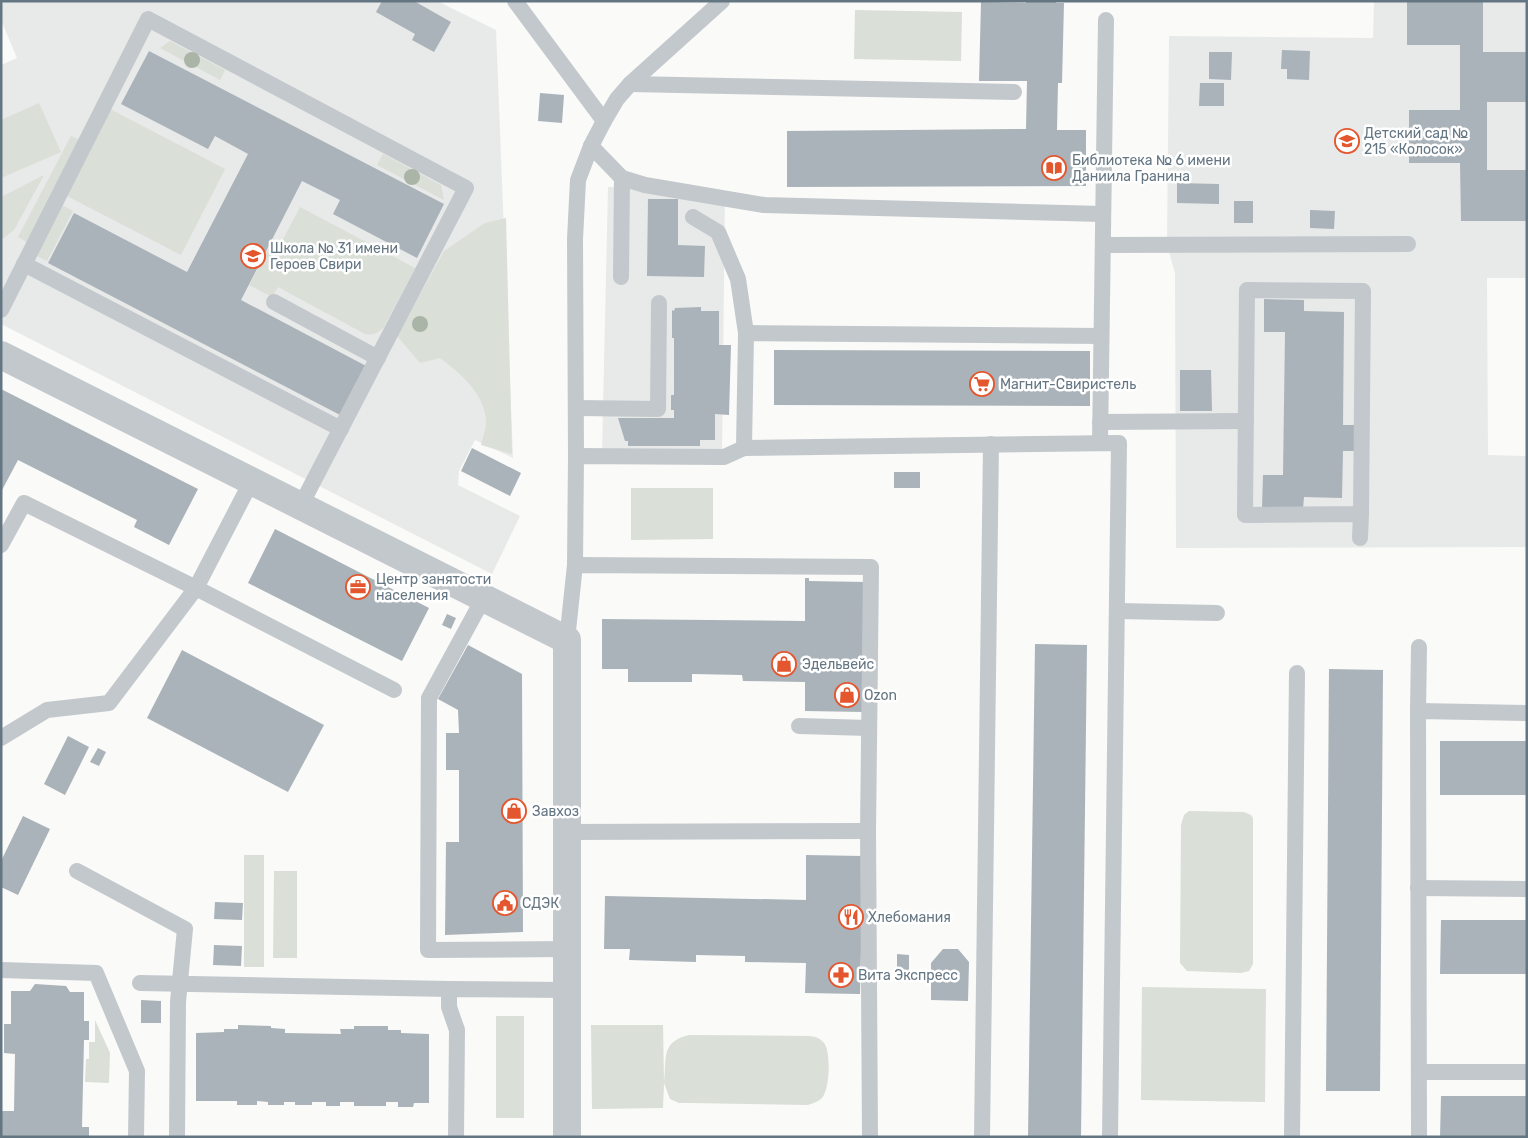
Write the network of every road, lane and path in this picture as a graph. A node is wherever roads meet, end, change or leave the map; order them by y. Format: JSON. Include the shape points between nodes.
{"nodes":[{"id":1,"x":515,"y":1,"type":"edge"},
{"id":2,"x":722,"y":1,"type":"edge"},
{"id":3,"x":1106,"y":20,"type":"dead end"},
{"id":4,"x":630,"y":84,"type":"junction"},
{"id":5,"x":1014,"y":92,"type":"dead end"},
{"id":6,"x":604,"y":120,"type":"junction"},
{"id":7,"x":591,"y":146,"type":"junction"},
{"id":8,"x":622,"y":178,"type":"junction"},
{"id":9,"x":1102,"y":214,"type":"junction"},
{"id":10,"x":693,"y":217,"type":"dead end"},
{"id":11,"x":1408,"y":244,"type":"dead end"},
{"id":12,"x":1103,"y":245,"type":"junction"},
{"id":13,"x":24,"y":264,"type":"junction"},
{"id":14,"x":621,"y":277,"type":"dead end"},
{"id":15,"x":274,"y":302,"type":"dead end"},
{"id":16,"x":659,"y":303,"type":"dead end"},
{"id":17,"x":1,"y":310,"type":"edge"},
{"id":18,"x":746,"y":333,"type":"junction"},
{"id":19,"x":1101,"y":336,"type":"junction"},
{"id":20,"x":1,"y":355,"type":"edge"},
{"id":21,"x":378,"y":358,"type":"junction"},
{"id":22,"x":576,"y":408,"type":"junction"},
{"id":23,"x":1246,"y":421,"type":"junction"},
{"id":24,"x":1100,"y":422,"type":"junction"},
{"id":25,"x":341,"y":429,"type":"junction"},
{"id":26,"x":1100,"y":443,"type":"junction"},
{"id":27,"x":991,"y":444,"type":"junction"},
{"id":28,"x":744,"y":448,"type":"junction"},
{"id":29,"x":576,"y":456,"type":"junction"},
{"id":30,"x":252,"y":482,"type":"junction"},
{"id":31,"x":300,"y":507,"type":"junction"},
{"id":32,"x":1361,"y":514,"type":"junction"},
{"id":33,"x":1360,"y":538,"type":"dead end"},
{"id":34,"x":1,"y":545,"type":"edge"},
{"id":35,"x":575,"y":565,"type":"junction"},
{"id":36,"x":196,"y":588,"type":"junction"},
{"id":37,"x":483,"y":599,"type":"junction"},
{"id":38,"x":1117,"y":611,"type":"junction"},
{"id":39,"x":1217,"y":613,"type":"dead end"},
{"id":40,"x":567,"y":640,"type":"junction"},
{"id":41,"x":1419,"y":647,"type":"dead end"},
{"id":42,"x":1297,"y":673,"type":"dead end"},
{"id":43,"x":394,"y":690,"type":"dead end"},
{"id":44,"x":1418,"y":711,"type":"junction"},
{"id":45,"x":1527,"y":713,"type":"edge"},
{"id":46,"x":799,"y":726,"type":"dead end"},
{"id":47,"x":869,"y":728,"type":"junction"},
{"id":48,"x":1,"y":738,"type":"edge"},
{"id":49,"x":868,"y":831,"type":"junction"},
{"id":50,"x":568,"y":832,"type":"junction"},
{"id":51,"x":77,"y":871,"type":"dead end"},
{"id":52,"x":1418,"y":888,"type":"junction"},
{"id":53,"x":1527,"y":889,"type":"edge"},
{"id":54,"x":568,"y":950,"type":"junction"},
{"id":55,"x":1,"y":970,"type":"edge"},
{"id":56,"x":140,"y":983,"type":"dead end"},
{"id":57,"x":179,"y":984,"type":"junction"},
{"id":58,"x":449,"y":989,"type":"junction"},
{"id":59,"x":567,"y":990,"type":"junction"},
{"id":60,"x":1419,"y":1072,"type":"junction"},
{"id":61,"x":1527,"y":1072,"type":"edge"},
{"id":62,"x":136,"y":1137,"type":"edge"},
{"id":63,"x":177,"y":1137,"type":"edge"},
{"id":64,"x":456,"y":1137,"type":"edge"},
{"id":65,"x":568,"y":1137,"type":"edge"},
{"id":66,"x":870,"y":1137,"type":"edge"},
{"id":67,"x":982,"y":1137,"type":"edge"},
{"id":68,"x":1110,"y":1137,"type":"edge"},
{"id":69,"x":1292,"y":1137,"type":"edge"},
{"id":70,"x":1419,"y":1137,"type":"edge"}],
"edges":[{"from":1,"to":6,"type":"lane"},
{"from":2,"to":4,"type":"lane"},
{"from":3,"to":9,"type":"lane"},
{"from":4,"to":5,"type":"lane"},
{"from":4,"to":6,"type":"lane"},
{"from":6,"to":7,"type":"lane"},
{"from":7,"to":8,"type":"lane"},
{"from":7,"to":22,"type":"lane","via":[[578,180]]},
{"from":8,"to":9,"type":"lane","via":[[645,186],[764,205]]},
{"from":8,"to":14,"type":"lane"},
{"from":9,"to":12,"type":"lane"},
{"from":10,"to":18,"type":"lane","via":[[718,232],[738,279]]},
{"from":11,"to":12,"type":"lane"},
{"from":12,"to":19,"type":"lane"},
{"from":13,"to":17,"type":"lane"},
{"from":13,"to":21,"type":"lane","via":[[148,20],[466,188]]},
{"from":13,"to":25,"type":"lane"},
{"from":15,"to":21,"type":"lane"},
{"from":16,"to":22,"type":"lane","via":[[658,409]]},
{"from":18,"to":19,"type":"lane"},
{"from":18,"to":28,"type":"lane"},
{"from":19,"to":24,"type":"lane"},
{"from":20,"to":30,"type":"street"},
{"from":21,"to":25,"type":"lane"},
{"from":22,"to":29,"type":"lane"},
{"from":23,"to":24,"type":"lane"},
{"from":23,"to":32,"type":"lane","via":[[1245,515]]},
{"from":23,"to":32,"type":"lane","via":[[1247,290],[1363,291]]},
{"from":24,"to":26,"type":"lane"},
{"from":25,"to":31,"type":"lane"},
{"from":26,"to":27,"type":"lane"},
{"from":26,"to":38,"type":"lane","via":[[1119,443]]},
{"from":27,"to":28,"type":"lane"},
{"from":27,"to":67,"type":"lane"},
{"from":28,"to":29,"type":"lane","via":[[724,458]]},
{"from":29,"to":35,"type":"lane"},
{"from":30,"to":31,"type":"street"},
{"from":30,"to":36,"type":"lane"},
{"from":31,"to":37,"type":"street"},
{"from":32,"to":33,"type":"lane"},
{"from":34,"to":36,"type":"lane","via":[[24,503]]},
{"from":35,"to":40,"type":"lane"},
{"from":35,"to":47,"type":"lane","via":[[871,567]]},
{"from":36,"to":43,"type":"lane"},
{"from":36,"to":48,"type":"lane","via":[[109,703],[47,710]]},
{"from":37,"to":40,"type":"street"},
{"from":37,"to":54,"type":"lane","via":[[429,698],[428,950]]},
{"from":38,"to":39,"type":"lane"},
{"from":38,"to":68,"type":"lane"},
{"from":40,"to":50,"type":"street"},
{"from":41,"to":44,"type":"lane"},
{"from":42,"to":69,"type":"lane"},
{"from":44,"to":45,"type":"lane"},
{"from":44,"to":52,"type":"lane"},
{"from":46,"to":47,"type":"lane"},
{"from":47,"to":49,"type":"lane"},
{"from":49,"to":50,"type":"lane"},
{"from":49,"to":66,"type":"lane"},
{"from":50,"to":54,"type":"street"},
{"from":51,"to":57,"type":"lane","via":[[185,929]]},
{"from":52,"to":53,"type":"lane"},
{"from":52,"to":60,"type":"lane"},
{"from":54,"to":59,"type":"street"},
{"from":55,"to":62,"type":"lane","via":[[96,973],[137,1071]]},
{"from":56,"to":57,"type":"lane"},
{"from":57,"to":58,"type":"lane"},
{"from":57,"to":63,"type":"lane"},
{"from":58,"to":59,"type":"lane"},
{"from":58,"to":64,"type":"lane","via":[[449,1007],[457,1030]]},
{"from":59,"to":65,"type":"street"},
{"from":60,"to":61,"type":"lane"},
{"from":60,"to":70,"type":"lane"}]}
